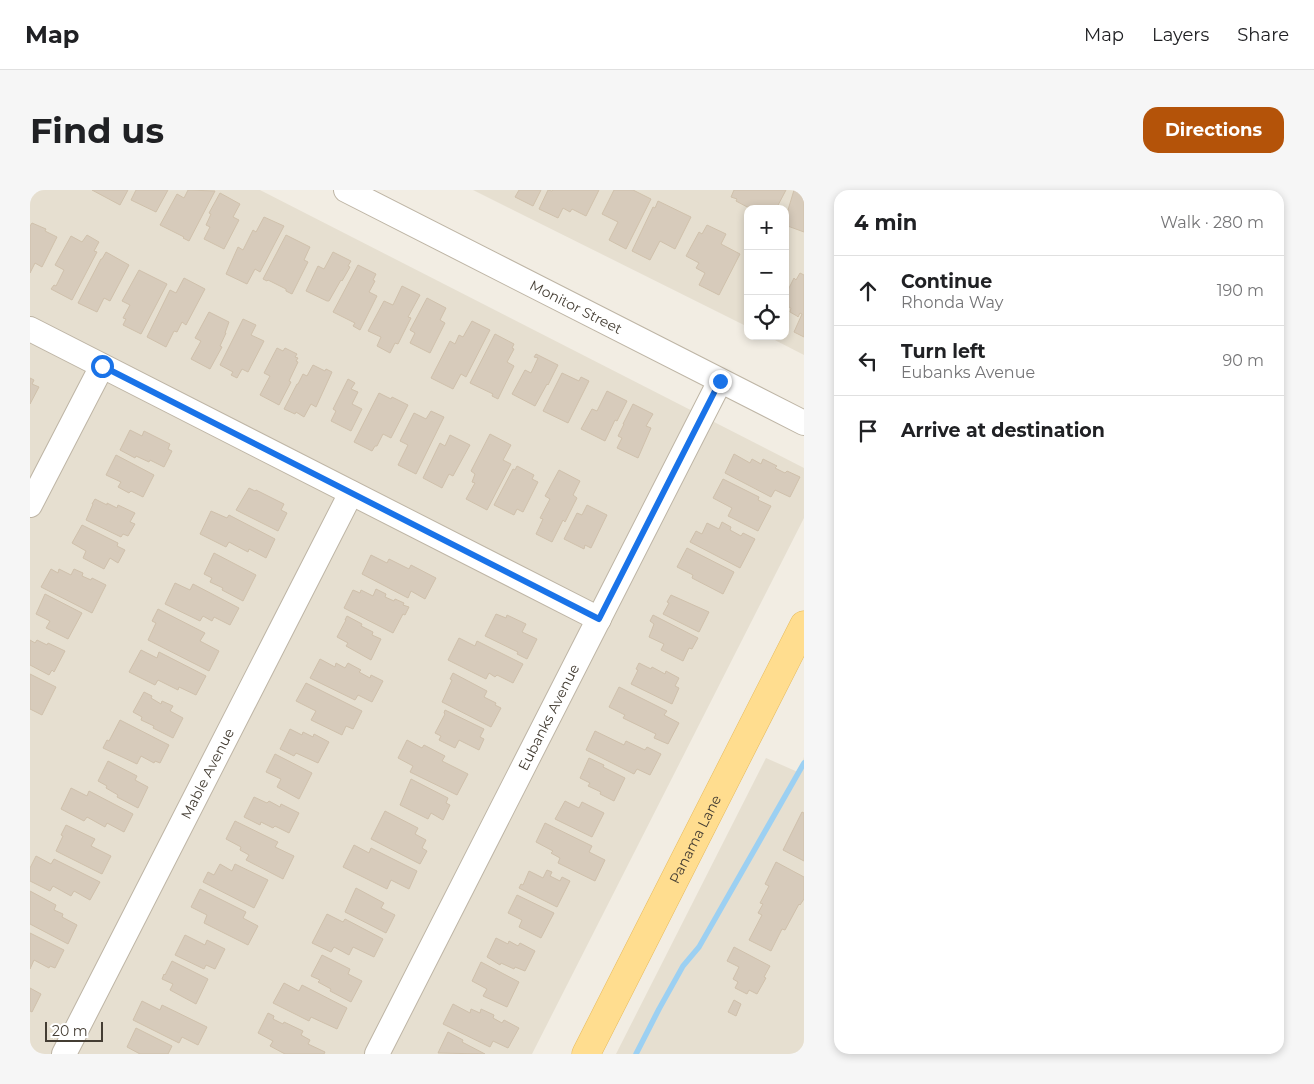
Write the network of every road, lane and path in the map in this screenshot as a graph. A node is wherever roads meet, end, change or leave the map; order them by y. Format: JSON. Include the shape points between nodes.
{"nodes":[{"id":1,"x":346,"y":190,"type":"edge"},
{"id":2,"x":30,"y":329,"type":"edge"},
{"id":3,"x":102,"y":366,"type":"junction"},
{"id":4,"x":720,"y":381,"type":"junction"},
{"id":5,"x":804,"y":423,"type":"edge"},
{"id":6,"x":350,"y":492,"type":"junction"},
{"id":7,"x":30,"y":505,"type":"edge"},
{"id":8,"x":599,"y":619,"type":"junction"},
{"id":9,"x":804,"y":625,"type":"edge"},
{"id":10,"x":64,"y":1054,"type":"edge"},
{"id":11,"x":377,"y":1054,"type":"edge"},
{"id":12,"x":586,"y":1054,"type":"edge"}],
"edges":[{"from":1,"to":4,"type":"street","name":"Monitor Street"},
{"from":2,"to":3,"type":"street"},
{"from":3,"to":6,"type":"street"},
{"from":3,"to":7,"type":"street"},
{"from":4,"to":5,"type":"street","name":"Monitor Street"},
{"from":4,"to":8,"type":"street","name":"Eubanks Avenue"},
{"from":6,"to":8,"type":"street"},
{"from":6,"to":10,"type":"street","name":"Mable Avenue"},
{"from":8,"to":11,"type":"street","name":"Eubanks Avenue"},
{"from":9,"to":12,"type":"main road","name":"Panama Lane"}]}
